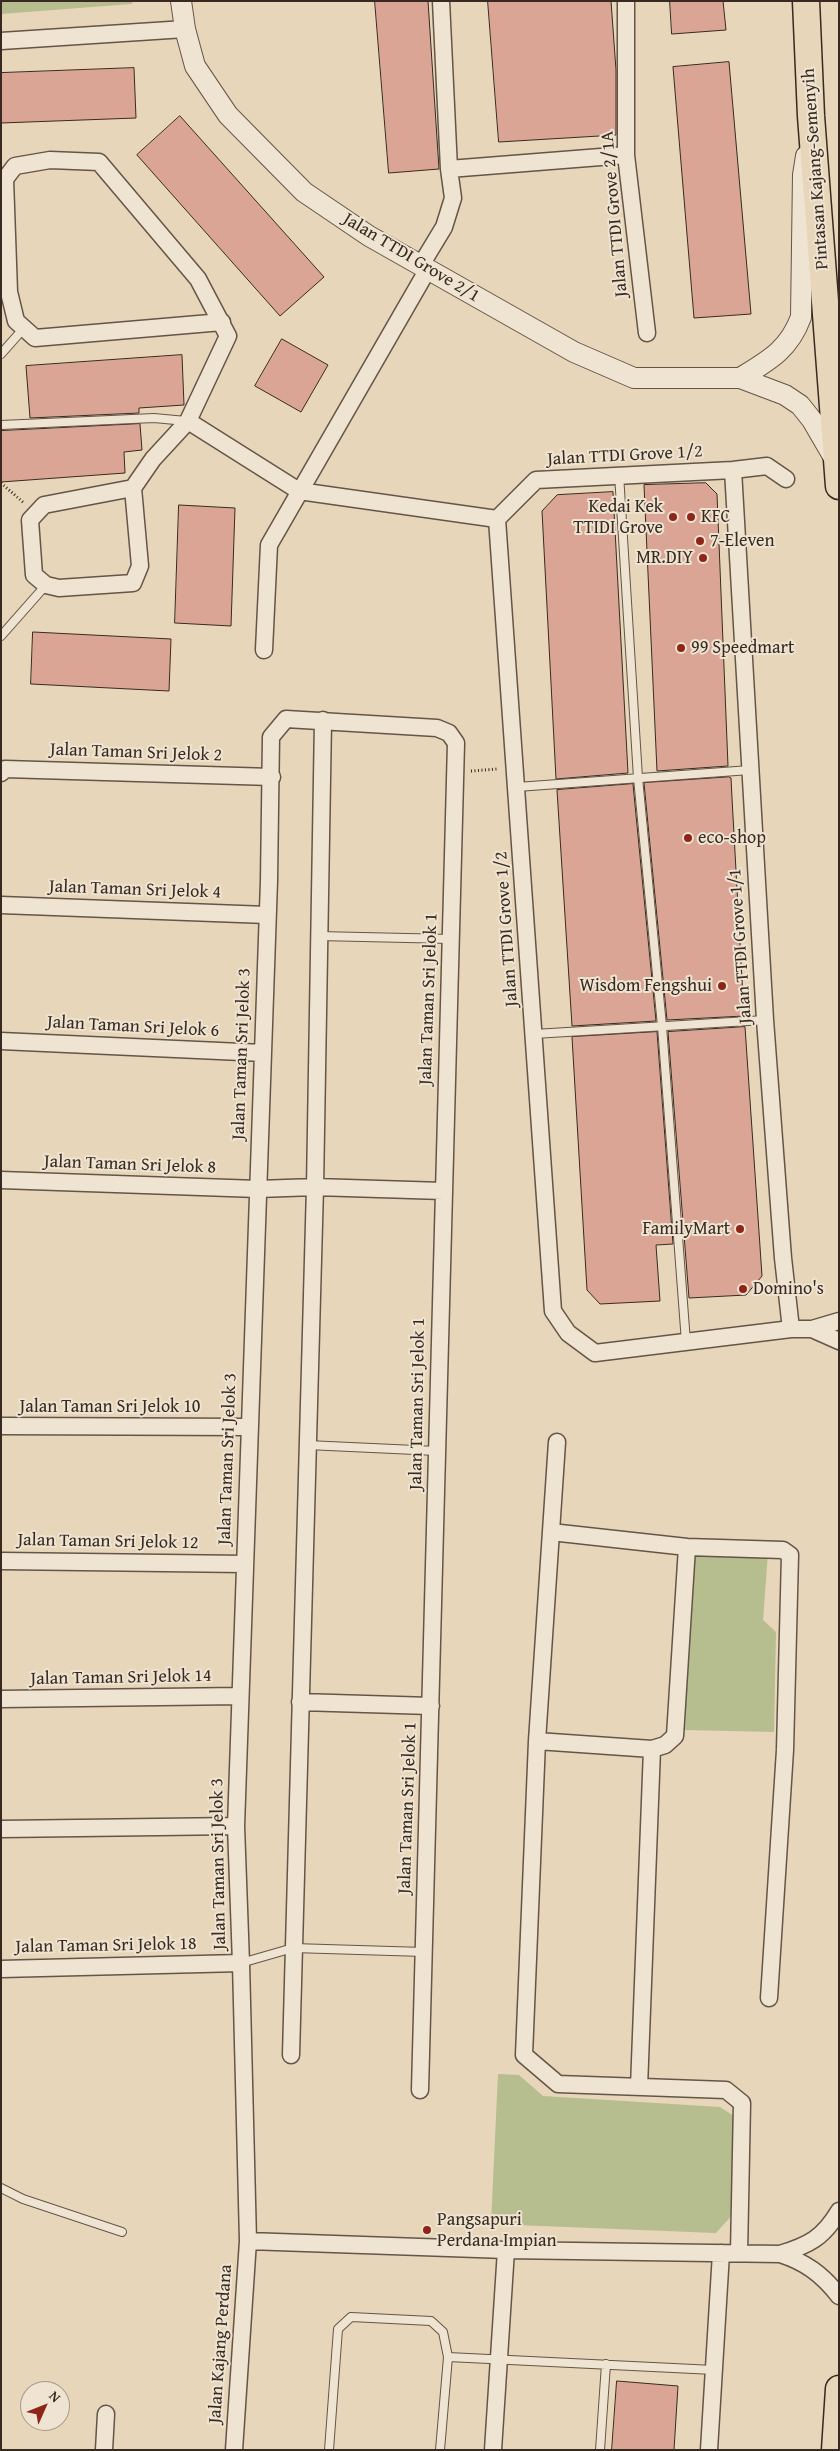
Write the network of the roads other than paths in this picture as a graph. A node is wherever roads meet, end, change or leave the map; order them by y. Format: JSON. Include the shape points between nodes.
{"nodes":[{"id":1,"x":181,"y":1,"type":"edge"},
{"id":2,"x":441,"y":1,"type":"edge"},
{"id":3,"x":626,"y":1,"type":"edge"},
{"id":4,"x":808,"y":1,"type":"edge"},
{"id":5,"x":185,"y":29,"type":"junction"},
{"id":6,"x":1,"y":41,"type":"edge"},
{"id":7,"x":812,"y":116,"type":"junction"},
{"id":8,"x":626,"y":156,"type":"junction"},
{"id":9,"x":449,"y":170,"type":"junction"},
{"id":10,"x":839,"y":244,"type":"edge"},
{"id":11,"x":424,"y":267,"type":"junction"},
{"id":12,"x":222,"y":322,"type":"junction"},
{"id":13,"x":24,"y":328,"type":"junction"},
{"id":14,"x":647,"y":333,"type":"dead end"},
{"id":15,"x":839,"y":346,"type":"edge"},
{"id":16,"x":1,"y":354,"type":"edge"},
{"id":17,"x":740,"y":378,"type":"junction"},
{"id":18,"x":832,"y":400,"type":"junction"},
{"id":19,"x":188,"y":421,"type":"junction"},
{"id":20,"x":1,"y":425,"type":"edge"},
{"id":21,"x":733,"y":470,"type":"junction"},
{"id":22,"x":619,"y":474,"type":"junction"},
{"id":23,"x":838,"y":475,"type":"edge"},
{"id":24,"x":786,"y":479,"type":"dead end"},
{"id":25,"x":133,"y":488,"type":"junction"},
{"id":26,"x":300,"y":491,"type":"junction"},
{"id":27,"x":497,"y":518,"type":"junction"},
{"id":28,"x":52,"y":587,"type":"junction"},
{"id":29,"x":1,"y":636,"type":"edge"},
{"id":30,"x":264,"y":650,"type":"dead end"},
{"id":31,"x":323,"y":720,"type":"junction"},
{"id":32,"x":438,"y":728,"type":"joint"},
{"id":33,"x":750,"y":770,"type":"junction"},
{"id":34,"x":1,"y":773,"type":"edge"},
{"id":35,"x":272,"y":777,"type":"junction"},
{"id":36,"x":638,"y":778,"type":"junction"},
{"id":37,"x":517,"y":787,"type":"junction"},
{"id":38,"x":1,"y":905,"type":"edge"},
{"id":39,"x":267,"y":916,"type":"junction"},
{"id":40,"x":318,"y":936,"type":"junction"},
{"id":41,"x":452,"y":939,"type":"junction"},
{"id":42,"x":766,"y":1020,"type":"junction"},
{"id":43,"x":662,"y":1026,"type":"junction"},
{"id":44,"x":534,"y":1034,"type":"junction"},
{"id":45,"x":1,"y":1041,"type":"edge"},
{"id":46,"x":263,"y":1053,"type":"junction"},
{"id":47,"x":1,"y":1180,"type":"edge"},
{"id":48,"x":315,"y":1187,"type":"junction"},
{"id":49,"x":258,"y":1188,"type":"junction"},
{"id":50,"x":443,"y":1191,"type":"junction"},
{"id":51,"x":839,"y":1321,"type":"edge"},
{"id":52,"x":792,"y":1329,"type":"junction"},
{"id":53,"x":812,"y":1329,"type":"junction"},
{"id":54,"x":839,"y":1341,"type":"edge"},
{"id":55,"x":686,"y":1342,"type":"junction"},
{"id":56,"x":1,"y":1426,"type":"edge"},
{"id":57,"x":250,"y":1427,"type":"junction"},
{"id":58,"x":557,"y":1442,"type":"dead end"},
{"id":59,"x":306,"y":1445,"type":"junction"},
{"id":60,"x":437,"y":1450,"type":"junction"},
{"id":61,"x":551,"y":1532,"type":"junction"},
{"id":62,"x":687,"y":1547,"type":"junction"},
{"id":63,"x":1,"y":1561,"type":"edge"},
{"id":64,"x":245,"y":1564,"type":"junction"},
{"id":65,"x":240,"y":1696,"type":"junction"},
{"id":66,"x":1,"y":1699,"type":"edge"},
{"id":67,"x":300,"y":1702,"type":"junction"},
{"id":68,"x":431,"y":1706,"type":"junction"},
{"id":69,"x":537,"y":1741,"type":"junction"},
{"id":70,"x":652,"y":1749,"type":"junction"},
{"id":71,"x":236,"y":1826,"type":"junction"},
{"id":72,"x":1,"y":1829,"type":"edge"},
{"id":73,"x":293,"y":1948,"type":"junction"},
{"id":74,"x":424,"y":1952,"type":"junction"},
{"id":75,"x":241,"y":1963,"type":"junction"},
{"id":76,"x":1,"y":1969,"type":"edge"},
{"id":77,"x":769,"y":1998,"type":"dead end"},
{"id":78,"x":291,"y":2055,"type":"dead end"},
{"id":79,"x":638,"y":2087,"type":"junction"},
{"id":80,"x":420,"y":2090,"type":"dead end"},
{"id":81,"x":1,"y":2188,"type":"edge"},
{"id":82,"x":839,"y":2211,"type":"edge"},
{"id":83,"x":122,"y":2232,"type":"dead end"},
{"id":84,"x":248,"y":2241,"type":"junction"},
{"id":85,"x":506,"y":2250,"type":"junction"},
{"id":86,"x":721,"y":2253,"type":"junction"},
{"id":87,"x":738,"y":2253,"type":"junction"},
{"id":88,"x":780,"y":2254,"type":"junction"},
{"id":89,"x":839,"y":2296,"type":"edge"},
{"id":90,"x":448,"y":2357,"type":"junction"},
{"id":91,"x":499,"y":2358,"type":"junction"},
{"id":92,"x":606,"y":2364,"type":"junction"},
{"id":93,"x":714,"y":2370,"type":"junction"},
{"id":94,"x":839,"y":2389,"type":"edge"},
{"id":95,"x":106,"y":2414,"type":"dead end"},
{"id":96,"x":104,"y":2450,"type":"edge"},
{"id":97,"x":234,"y":2450,"type":"edge"},
{"id":98,"x":328,"y":2450,"type":"edge"},
{"id":99,"x":440,"y":2450,"type":"edge"},
{"id":100,"x":493,"y":2450,"type":"edge"},
{"id":101,"x":600,"y":2450,"type":"edge"},
{"id":102,"x":709,"y":2450,"type":"edge"},
{"id":103,"x":835,"y":2450,"type":"edge"}],
"edges":[{"from":1,"to":5,"type":"street","name":"Jalan TTDI Grove 2/1"},
{"from":2,"to":9,"type":"street"},
{"from":3,"to":8,"type":"street","name":"Jalan TTDI Grove 2/1A"},
{"from":4,"to":7,"type":"highway","name":"Pintasan Kajang-Semenyih"},
{"from":4,"to":10,"type":"highway","via":[[822,67]]},
{"from":5,"to":6,"type":"street"},
{"from":5,"to":11,"type":"street","name":"Jalan TTDI Grove 2/1","via":[[195,66],[228,115],[304,192],[369,236]]},
{"from":7,"to":17,"type":"street","via":[[803,174],[801,317],[795,334],[784,348]]},
{"from":7,"to":18,"type":"highway","name":"Pintasan Kajang-Semenyih"},
{"from":8,"to":9,"type":"street"},
{"from":8,"to":14,"type":"street","name":"Jalan TTDI Grove 2/1A"},
{"from":9,"to":11,"type":"street","via":[[453,198],[444,227]]},
{"from":11,"to":17,"type":"street","name":"Jalan TTDI Grove 2/1","via":[[574,352],[634,378]]},
{"from":11,"to":26,"type":"street"},
{"from":12,"to":13,"type":"street","via":[[35,338]]},
{"from":12,"to":13,"type":"street","via":[[198,279],[99,162],[50,160],[15,166],[5,178],[9,292],[16,320]]},
{"from":12,"to":19,"type":"street","via":[[228,336]]},
{"from":13,"to":16,"type":"lane"},
{"from":15,"to":18,"type":"highway"},
{"from":17,"to":23,"type":"street","name":"Jalan TTDI Grove 2/1","via":[[776,391],[800,406],[812,420]]},
{"from":18,"to":23,"type":"highway","name":"Pintasan Kajang-Semenyih"},
{"from":19,"to":20,"type":"lane","via":[[154,418]]},
{"from":19,"to":25,"type":"street","via":[[153,459]]},
{"from":19,"to":26,"type":"street"},
{"from":21,"to":22,"type":"street","name":"Jalan TTDI Grove 1/2"},
{"from":21,"to":24,"type":"street","name":"Jalan TTDI Grove 1/2","via":[[767,466]]},
{"from":21,"to":33,"type":"street","name":"Jalan TTDI Grove 1/1"},
{"from":22,"to":27,"type":"street","name":"Jalan TTDI Grove 1/2","via":[[536,480]]},
{"from":22,"to":36,"type":"lane"},
{"from":25,"to":28,"type":"street","via":[[140,566],[133,583]]},
{"from":25,"to":28,"type":"street","via":[[44,505],[30,520],[34,575]]},
{"from":26,"to":27,"type":"street"},
{"from":26,"to":30,"type":"street","via":[[269,544]]},
{"from":27,"to":37,"type":"street","name":"Jalan TTDI Grove 1/2"},
{"from":28,"to":29,"type":"lane"},
{"from":31,"to":32,"type":"street","name":"Jalan Taman Sri Jelok 3"},
{"from":31,"to":35,"type":"street","name":"Jalan Taman Sri Jelok 3","via":[[286,719],[271,737]]},
{"from":31,"to":40,"type":"street"},
{"from":32,"to":41,"type":"street","name":"Jalan Taman Sri Jelok 1","via":[[450,733],[456,743]]},
{"from":33,"to":36,"type":"lane"},
{"from":33,"to":42,"type":"street","name":"Jalan TTDI Grove 1/1"},
{"from":34,"to":35,"type":"street","name":"Jalan Taman Sri Jelok 2","via":[[5,769]]},
{"from":35,"to":39,"type":"street","name":"Jalan Taman Sri Jelok 3"},
{"from":36,"to":37,"type":"lane"},
{"from":36,"to":43,"type":"lane"},
{"from":37,"to":44,"type":"street","name":"Jalan TTDI Grove 1/2"},
{"from":38,"to":39,"type":"street","name":"Jalan Taman Sri Jelok 4"},
{"from":39,"to":46,"type":"street","name":"Jalan Taman Sri Jelok 3"},
{"from":40,"to":41,"type":"lane"},
{"from":40,"to":48,"type":"street"},
{"from":41,"to":50,"type":"street","name":"Jalan Taman Sri Jelok 1"},
{"from":42,"to":43,"type":"lane"},
{"from":42,"to":52,"type":"street","name":"Jalan TTDI Grove 1/1","via":[[783,1258]]},
{"from":43,"to":44,"type":"lane"},
{"from":43,"to":55,"type":"lane"},
{"from":44,"to":55,"type":"street","name":"Jalan TTDI Grove 1/2","via":[[554,1311],[568,1333],[595,1353]]},
{"from":45,"to":46,"type":"street","name":"Jalan Taman Sri Jelok 6"},
{"from":46,"to":49,"type":"street","name":"Jalan Taman Sri Jelok 3"},
{"from":47,"to":49,"type":"street","name":"Jalan Taman Sri Jelok 8"},
{"from":48,"to":49,"type":"street","name":"Jalan Taman Sri Jelok 8"},
{"from":48,"to":50,"type":"street","name":"Jalan Taman Sri Jelok 8"},
{"from":48,"to":59,"type":"street"},
{"from":49,"to":57,"type":"street","name":"Jalan Taman Sri Jelok 3"},
{"from":50,"to":60,"type":"street","name":"Jalan Taman Sri Jelok 1"},
{"from":51,"to":53,"type":"street"},
{"from":52,"to":53,"type":"street","name":"Jalan TTDI Grove 1/2"},
{"from":52,"to":55,"type":"street","name":"Jalan TTDI Grove 1/2"},
{"from":53,"to":54,"type":"street"},
{"from":56,"to":57,"type":"street","name":"Jalan Taman Sri Jelok 10"},
{"from":57,"to":64,"type":"street","name":"Jalan Taman Sri Jelok 3"},
{"from":58,"to":61,"type":"street"},
{"from":59,"to":60,"type":"lane"},
{"from":59,"to":67,"type":"street"},
{"from":60,"to":68,"type":"street","name":"Jalan Taman Sri Jelok 1"},
{"from":61,"to":62,"type":"street"},
{"from":61,"to":69,"type":"street"},
{"from":62,"to":70,"type":"street","via":[[675,1736],[666,1745]]},
{"from":62,"to":77,"type":"street","via":[[783,1550],[790,1555],[785,1750]]},
{"from":63,"to":64,"type":"street","name":"Jalan Taman Sri Jelok 12"},
{"from":64,"to":65,"type":"street","name":"Jalan Taman Sri Jelok 3"},
{"from":65,"to":66,"type":"street","name":"Jalan Taman Sri Jelok 14"},
{"from":65,"to":71,"type":"street","name":"Jalan Taman Sri Jelok 3"},
{"from":67,"to":68,"type":"street"},
{"from":67,"to":73,"type":"street"},
{"from":68,"to":74,"type":"street","name":"Jalan Taman Sri Jelok 1"},
{"from":69,"to":70,"type":"street"},
{"from":69,"to":79,"type":"street","via":[[524,2055],[558,2084]]},
{"from":70,"to":79,"type":"street"},
{"from":71,"to":72,"type":"street"},
{"from":71,"to":75,"type":"street","name":"Jalan Taman Sri Jelok 3"},
{"from":73,"to":74,"type":"lane"},
{"from":73,"to":75,"type":"lane"},
{"from":73,"to":78,"type":"street"},
{"from":74,"to":80,"type":"street","name":"Jalan Taman Sri Jelok 1"},
{"from":75,"to":76,"type":"street","name":"Jalan Taman Sri Jelok 18"},
{"from":75,"to":84,"type":"street","name":"Jalan Taman Sri Jelok 3"},
{"from":79,"to":87,"type":"street","via":[[726,2090],[742,2103]]},
{"from":81,"to":83,"type":"lane","via":[[23,2199]]},
{"from":82,"to":88,"type":"street","via":[[820,2236],[805,2247]]},
{"from":84,"to":85,"type":"street"},
{"from":84,"to":97,"type":"street","name":"Jalan Kajang Perdana"},
{"from":85,"to":86,"type":"street"},
{"from":85,"to":91,"type":"street"},
{"from":86,"to":87,"type":"street"},
{"from":86,"to":93,"type":"street"},
{"from":87,"to":88,"type":"street"},
{"from":88,"to":89,"type":"street","via":[[799,2260],[816,2271]]},
{"from":90,"to":91,"type":"lane"},
{"from":90,"to":98,"type":"lane","via":[[443,2332],[430,2321],[350,2317],[338,2328]]},
{"from":90,"to":99,"type":"lane"},
{"from":91,"to":92,"type":"lane"},
{"from":91,"to":100,"type":"street"},
{"from":92,"to":93,"type":"lane"},
{"from":92,"to":101,"type":"lane"},
{"from":93,"to":102,"type":"street"},
{"from":94,"to":103,"type":"highway"},
{"from":95,"to":96,"type":"street"}]}
